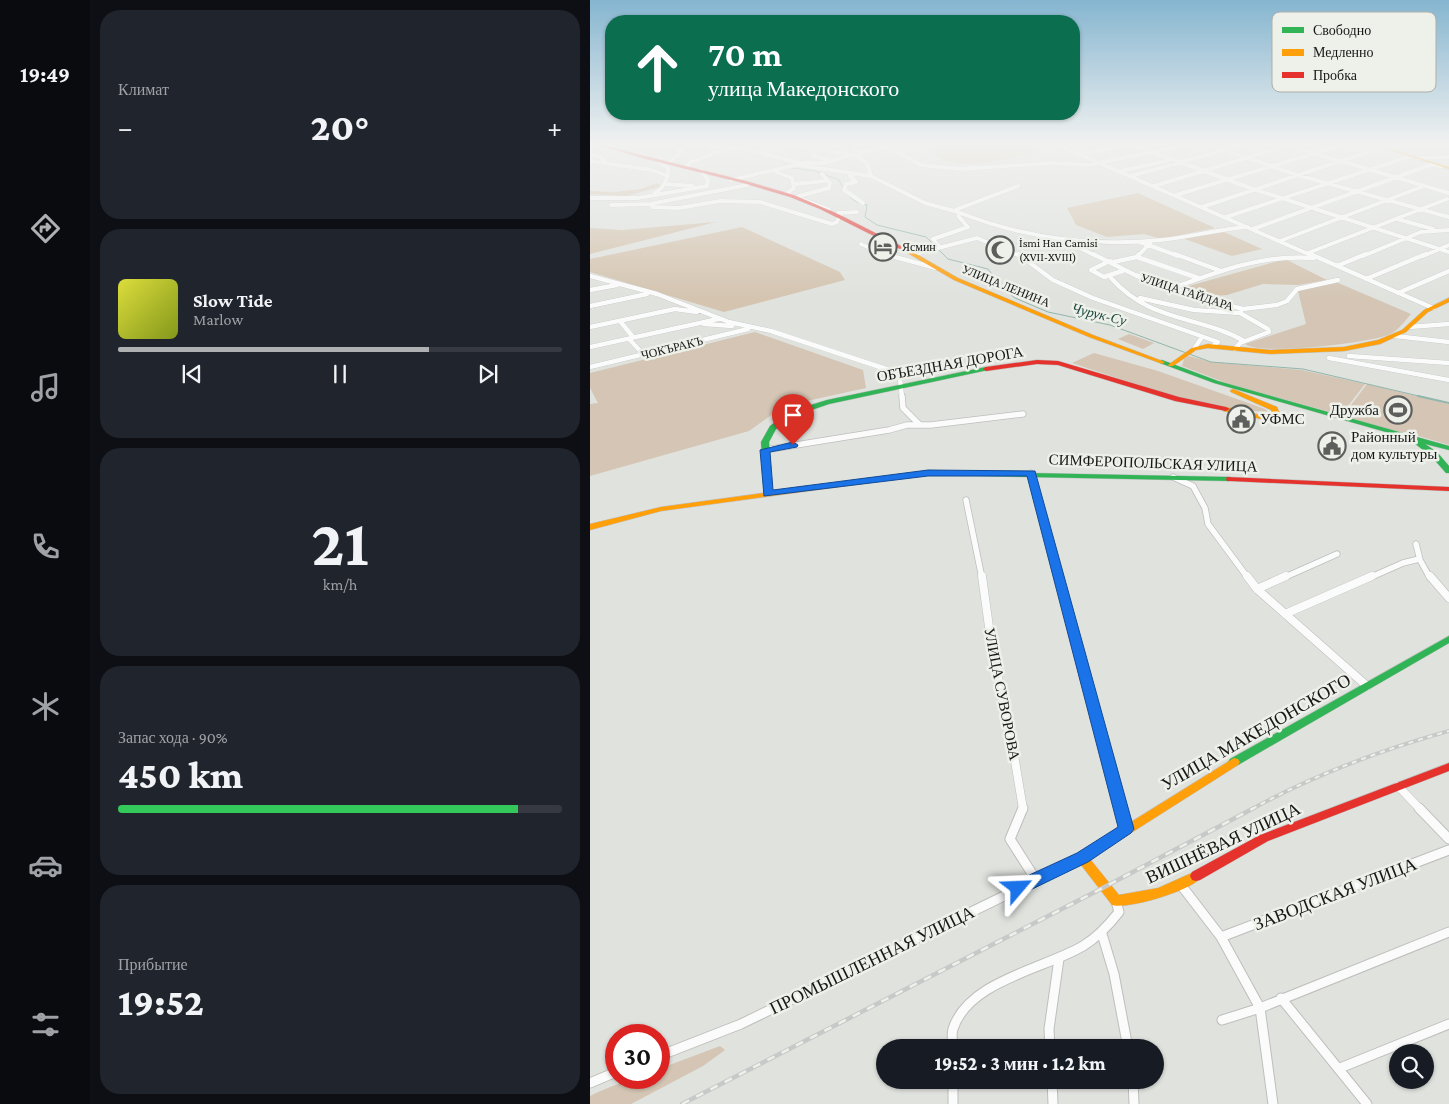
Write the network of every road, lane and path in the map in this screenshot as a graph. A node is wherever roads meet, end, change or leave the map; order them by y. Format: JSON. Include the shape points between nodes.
{"nodes":[{"id":1,"x":642,"y":197,"type":"edge"},
{"id":2,"x":647,"y":197,"type":"edge"},
{"id":3,"x":680,"y":197,"type":"edge"},
{"id":4,"x":793,"y":197,"type":"edge"},
{"id":5,"x":798,"y":197,"type":"edge"},
{"id":6,"x":852,"y":197,"type":"edge"},
{"id":7,"x":912,"y":197,"type":"edge"},
{"id":8,"x":992,"y":197,"type":"edge"},
{"id":9,"x":1177,"y":197,"type":"edge"},
{"id":10,"x":1232,"y":197,"type":"edge"},
{"id":11,"x":1278,"y":197,"type":"edge"},
{"id":12,"x":1287,"y":197,"type":"edge"},
{"id":13,"x":1339,"y":197,"type":"edge"},
{"id":14,"x":1372,"y":197,"type":"edge"},
{"id":15,"x":1397,"y":197,"type":"edge"},
{"id":16,"x":590,"y":198,"type":"edge"},
{"id":17,"x":638,"y":198,"type":"junction"},
{"id":18,"x":1283,"y":198,"type":"junction"},
{"id":19,"x":616,"y":199,"type":"junction"},
{"id":20,"x":1448,"y":199,"type":"edge"},
{"id":21,"x":1386,"y":201,"type":"junction"},
{"id":22,"x":650,"y":204,"type":"junction"},
{"id":23,"x":1202,"y":207,"type":"junction"},
{"id":24,"x":1311,"y":207,"type":"junction"},
{"id":25,"x":1419,"y":210,"type":"junction"},
{"id":26,"x":956,"y":211,"type":"junction"},
{"id":27,"x":857,"y":212,"type":"junction"},
{"id":28,"x":1226,"y":216,"type":"junction"},
{"id":29,"x":844,"y":217,"type":"junction"},
{"id":30,"x":1340,"y":217,"type":"junction"},
{"id":31,"x":1449,"y":218,"type":"edge"},
{"id":32,"x":1398,"y":219,"type":"junction"},
{"id":33,"x":1251,"y":228,"type":"junction"},
{"id":34,"x":1375,"y":228,"type":"junction"},
{"id":35,"x":1434,"y":230,"type":"junction"},
{"id":36,"x":1449,"y":230,"type":"edge"},
{"id":37,"x":1406,"y":238,"type":"junction"},
{"id":38,"x":1066,"y":241,"type":"junction"},
{"id":39,"x":1280,"y":241,"type":"junction"},
{"id":40,"x":1150,"y":243,"type":"junction"},
{"id":41,"x":861,"y":244,"type":"dead end"},
{"id":42,"x":1449,"y":245,"type":"edge"},
{"id":43,"x":936,"y":247,"type":"junction"},
{"id":44,"x":1440,"y":249,"type":"junction"},
{"id":45,"x":1449,"y":252,"type":"edge"},
{"id":46,"x":1308,"y":253,"type":"junction"},
{"id":47,"x":914,"y":254,"type":"junction"},
{"id":48,"x":1137,"y":257,"type":"junction"},
{"id":49,"x":1321,"y":259,"type":"junction"},
{"id":50,"x":1111,"y":262,"type":"junction"},
{"id":51,"x":1337,"y":266,"type":"junction"},
{"id":52,"x":936,"y":268,"type":"junction"},
{"id":53,"x":1125,"y":270,"type":"junction"},
{"id":54,"x":1221,"y":271,"type":"junction"},
{"id":55,"x":1449,"y":271,"type":"edge"},
{"id":56,"x":590,"y":276,"type":"edge"},
{"id":57,"x":1111,"y":278,"type":"junction"},
{"id":58,"x":1198,"y":278,"type":"junction"},
{"id":59,"x":1366,"y":279,"type":"junction"},
{"id":60,"x":1338,"y":280,"type":"dead end"},
{"id":61,"x":618,"y":284,"type":"junction"},
{"id":62,"x":1172,"y":288,"type":"junction"},
{"id":63,"x":590,"y":290,"type":"edge"},
{"id":64,"x":1398,"y":293,"type":"junction"},
{"id":65,"x":648,"y":294,"type":"junction"},
{"id":66,"x":1130,"y":296,"type":"junction"},
{"id":67,"x":1449,"y":300,"type":"edge"},
{"id":68,"x":590,"y":306,"type":"edge"},
{"id":69,"x":689,"y":307,"type":"junction"},
{"id":70,"x":1433,"y":308,"type":"junction"},
{"id":71,"x":675,"y":309,"type":"junction"},
{"id":72,"x":1241,"y":311,"type":"junction"},
{"id":73,"x":706,"y":314,"type":"junction"},
{"id":74,"x":720,"y":318,"type":"junction"},
{"id":75,"x":620,"y":321,"type":"junction"},
{"id":76,"x":700,"y":323,"type":"junction"},
{"id":77,"x":1449,"y":324,"type":"edge"},
{"id":78,"x":741,"y":326,"type":"junction"},
{"id":79,"x":590,"y":327,"type":"edge"},
{"id":80,"x":1409,"y":327,"type":"junction"},
{"id":81,"x":754,"y":328,"type":"junction"},
{"id":82,"x":1395,"y":336,"type":"junction"},
{"id":83,"x":633,"y":337,"type":"junction"},
{"id":84,"x":1202,"y":337,"type":"junction"},
{"id":85,"x":1244,"y":341,"type":"junction"},
{"id":86,"x":1449,"y":342,"type":"edge"},
{"id":87,"x":1214,"y":345,"type":"junction"},
{"id":88,"x":590,"y":347,"type":"edge"},
{"id":89,"x":1235,"y":349,"type":"junction"},
{"id":90,"x":1189,"y":353,"type":"junction"},
{"id":91,"x":644,"y":355,"type":"junction"},
{"id":92,"x":1349,"y":356,"type":"dead end"},
{"id":93,"x":1329,"y":358,"type":"dead end"},
{"id":94,"x":1449,"y":363,"type":"edge"},
{"id":95,"x":1171,"y":365,"type":"junction"},
{"id":96,"x":590,"y":367,"type":"edge"},
{"id":97,"x":1185,"y":371,"type":"junction"},
{"id":98,"x":1449,"y":380,"type":"edge"},
{"id":99,"x":902,"y":385,"type":"junction"},
{"id":100,"x":1023,"y":414,"type":"dead end"},
{"id":101,"x":911,"y":418,"type":"junction"},
{"id":102,"x":919,"y":424,"type":"junction"},
{"id":103,"x":907,"y":425,"type":"junction"},
{"id":104,"x":1410,"y":437,"type":"junction"},
{"id":105,"x":1449,"y":448,"type":"edge"},
{"id":106,"x":765,"y":450,"type":"junction"},
{"id":107,"x":1436,"y":457,"type":"junction"},
{"id":108,"x":1449,"y":471,"type":"edge"},
{"id":109,"x":1032,"y":473,"type":"junction"},
{"id":110,"x":1173,"y":476,"type":"junction"},
{"id":111,"x":1449,"y":489,"type":"edge"},
{"id":112,"x":768,"y":493,"type":"junction"},
{"id":113,"x":966,"y":500,"type":"dead end"},
{"id":114,"x":590,"y":527,"type":"edge"},
{"id":115,"x":1416,"y":544,"type":"dead end"},
{"id":116,"x":1337,"y":554,"type":"dead end"},
{"id":117,"x":1419,"y":559,"type":"junction"},
{"id":118,"x":1257,"y":588,"type":"junction"},
{"id":119,"x":1449,"y":598,"type":"edge"},
{"id":120,"x":1285,"y":614,"type":"junction"},
{"id":121,"x":1449,"y":640,"type":"edge"},
{"id":122,"x":1367,"y":686,"type":"junction"},
{"id":123,"x":1449,"y":767,"type":"edge"},
{"id":124,"x":1398,"y":786,"type":"junction"},
{"id":125,"x":1126,"y":829,"type":"junction"},
{"id":126,"x":1449,"y":839,"type":"edge"},
{"id":127,"x":1449,"y":850,"type":"edge"},
{"id":128,"x":1082,"y":858,"type":"junction"},
{"id":129,"x":1036,"y":880,"type":"junction"},
{"id":130,"x":1181,"y":885,"type":"junction"},
{"id":131,"x":1116,"y":901,"type":"junction"},
{"id":132,"x":1449,"y":932,"type":"edge"},
{"id":133,"x":1102,"y":934,"type":"junction"},
{"id":134,"x":1221,"y":937,"type":"junction"},
{"id":135,"x":1059,"y":959,"type":"junction"},
{"id":136,"x":1281,"y":998,"type":"junction"},
{"id":137,"x":1260,"y":1008,"type":"junction"},
{"id":138,"x":1222,"y":1020,"type":"dead end"},
{"id":139,"x":1449,"y":1024,"type":"edge"},
{"id":140,"x":953,"y":1039,"type":"edge"},
{"id":141,"x":1050,"y":1039,"type":"edge"},
{"id":142,"x":1126,"y":1039,"type":"edge"},
{"id":143,"x":670,"y":1052,"type":"edge"},
{"id":144,"x":1340,"y":1068,"type":"junction"},
{"id":145,"x":605,"y":1076,"type":"edge"},
{"id":146,"x":590,"y":1082,"type":"edge"},
{"id":147,"x":953,"y":1089,"type":"edge"},
{"id":148,"x":1053,"y":1089,"type":"edge"},
{"id":149,"x":1133,"y":1089,"type":"edge"},
{"id":150,"x":953,"y":1104,"type":"edge"},
{"id":151,"x":1054,"y":1104,"type":"edge"},
{"id":152,"x":1134,"y":1104,"type":"edge"},
{"id":153,"x":1272,"y":1104,"type":"edge"},
{"id":154,"x":1367,"y":1104,"type":"edge"}],
"edges":[{"from":1,"to":17,"type":"street"},
{"from":2,"to":17,"type":"street"},
{"from":3,"to":22,"type":"street"},
{"from":4,"to":29,"type":"main road","name":"УЛИЦА ЛЕНИНА"},
{"from":5,"to":27,"type":"street","via":[[833,212]]},
{"from":6,"to":27,"type":"street","via":[[862,204]]},
{"from":7,"to":26,"type":"street"},
{"from":8,"to":26,"type":"street"},
{"from":9,"to":23,"type":"street"},
{"from":10,"to":23,"type":"street"},
{"from":11,"to":18,"type":"street"},
{"from":12,"to":18,"type":"street"},
{"from":13,"to":24,"type":"street"},
{"from":14,"to":21,"type":"street"},
{"from":15,"to":21,"type":"street"},
{"from":16,"to":19,"type":"street"},
{"from":17,"to":19,"type":"street"},
{"from":18,"to":24,"type":"street"},
{"from":18,"to":28,"type":"street"},
{"from":19,"to":22,"type":"street","via":[[611,205]]},
{"from":20,"to":25,"type":"street"},
{"from":21,"to":25,"type":"street"},
{"from":21,"to":30,"type":"street"},
{"from":22,"to":29,"type":"street","via":[[653,207],[680,208],[720,201],[760,202],[832,224]]},
{"from":23,"to":28,"type":"street"},
{"from":24,"to":30,"type":"street"},
{"from":24,"to":33,"type":"street"},
{"from":25,"to":31,"type":"street"},
{"from":25,"to":32,"type":"street"},
{"from":26,"to":38,"type":"street","via":[[991,225]]},
{"from":26,"to":43,"type":"street","via":[[968,227],[933,239]]},
{"from":27,"to":29,"type":"street"},
{"from":28,"to":33,"type":"street"},
{"from":29,"to":47,"type":"main road","name":"УЛИЦА ЛЕНИНА"},
{"from":30,"to":34,"type":"street"},
{"from":30,"to":39,"type":"street"},
{"from":32,"to":34,"type":"street"},
{"from":32,"to":35,"type":"street"},
{"from":33,"to":39,"type":"street"},
{"from":33,"to":40,"type":"street","via":[[1222,228]]},
{"from":34,"to":37,"type":"street"},
{"from":34,"to":46,"type":"street"},
{"from":35,"to":36,"type":"street"},
{"from":35,"to":37,"type":"street"},
{"from":37,"to":44,"type":"street"},
{"from":37,"to":51,"type":"street"},
{"from":38,"to":40,"type":"street"},
{"from":38,"to":50,"type":"street","name":"УЛИЦА ГАЙДАРА"},
{"from":39,"to":46,"type":"street"},
{"from":40,"to":48,"type":"street"},
{"from":40,"to":54,"type":"street"},
{"from":41,"to":52,"type":"street","via":[[882,254]]},
{"from":42,"to":44,"type":"street"},
{"from":43,"to":47,"type":"street"},
{"from":43,"to":84,"type":"street","via":[[977,238],[1015,252],[1053,280],[1093,298]]},
{"from":44,"to":45,"type":"street"},
{"from":44,"to":59,"type":"street"},
{"from":46,"to":49,"type":"street"},
{"from":47,"to":52,"type":"main road","name":"УЛИЦА ЛЕНИНА"},
{"from":48,"to":50,"type":"street"},
{"from":48,"to":58,"type":"street"},
{"from":49,"to":51,"type":"street"},
{"from":49,"to":54,"type":"street","via":[[1282,256]]},
{"from":50,"to":53,"type":"street","name":"УЛИЦА ГАЙДАРА"},
{"from":50,"to":57,"type":"street","via":[[1091,270]]},
{"from":51,"to":59,"type":"street"},
{"from":52,"to":95,"type":"main road","name":"УЛИЦА ЛЕНИНА","via":[[1091,336]]},
{"from":53,"to":57,"type":"street"},
{"from":53,"to":62,"type":"street","name":"УЛИЦА ГАЙДАРА"},
{"from":54,"to":58,"type":"street"},
{"from":55,"to":64,"type":"street"},
{"from":56,"to":61,"type":"street"},
{"from":57,"to":66,"type":"street"},
{"from":58,"to":62,"type":"street"},
{"from":59,"to":64,"type":"street"},
{"from":60,"to":72,"type":"street","name":"УЛИЦА ГАЙДАРА","via":[[1296,289],[1287,301],[1277,305]]},
{"from":61,"to":63,"type":"street"},
{"from":61,"to":65,"type":"street"},
{"from":62,"to":72,"type":"street","name":"УЛИЦА ГАЙДАРА"},
{"from":64,"to":70,"type":"street"},
{"from":65,"to":68,"type":"street"},
{"from":65,"to":69,"type":"street","via":[[658,294]]},
{"from":66,"to":72,"type":"street","name":"УЛИЦА ГАЙДАРА","via":[[1194,310]]},
{"from":66,"to":85,"type":"street","via":[[1154,309]]},
{"from":67,"to":70,"type":"main road"},
{"from":69,"to":71,"type":"street"},
{"from":69,"to":73,"type":"street"},
{"from":70,"to":80,"type":"main road","via":[[1426,310]]},
{"from":71,"to":73,"type":"street"},
{"from":71,"to":75,"type":"street"},
{"from":72,"to":85,"type":"street","via":[[1269,332]]},
{"from":73,"to":74,"type":"street"},
{"from":74,"to":76,"type":"street"},
{"from":74,"to":78,"type":"street"},
{"from":75,"to":79,"type":"street"},
{"from":75,"to":83,"type":"street"},
{"from":76,"to":78,"type":"street"},
{"from":76,"to":83,"type":"street"},
{"from":77,"to":80,"type":"street"},
{"from":78,"to":81,"type":"street"},
{"from":80,"to":82,"type":"main road"},
{"from":81,"to":91,"type":"street","name":"ЧОКЪРАКЪ"},
{"from":81,"to":99,"type":"street","via":[[889,370],[897,374]]},
{"from":82,"to":86,"type":"street"},
{"from":82,"to":89,"type":"main road","via":[[1344,349],[1270,352]]},
{"from":83,"to":88,"type":"street"},
{"from":83,"to":91,"type":"street","via":[[630,340]]},
{"from":84,"to":87,"type":"street","via":[[1218,342]]},
{"from":84,"to":90,"type":"street"},
{"from":85,"to":89,"type":"street"},
{"from":87,"to":89,"type":"main road"},
{"from":87,"to":90,"type":"main road"},
{"from":90,"to":95,"type":"main road"},
{"from":91,"to":96,"type":"street","name":"ЧОКЪРАКЪ"},
{"from":92,"to":94,"type":"street"},
{"from":93,"to":98,"type":"street"},
{"from":95,"to":97,"type":"main road","name":"УЛИЦА ЛЕНИНА"},
{"from":97,"to":99,"type":"main road","name":"ОБЪЕЗДНАЯ ДОРОГА","via":[[1274,409],[1276,414],[1266,418],[1192,403],[1058,363],[1014,365]]},
{"from":97,"to":104,"type":"main road","name":"УЛИЦА ЛЕНИНА"},
{"from":99,"to":101,"type":"street","via":[[903,408]]},
{"from":99,"to":106,"type":"main road","name":"ОБЪЕЗДНАЯ ДОРОГА","via":[[797,412],[773,428],[765,442]]},
{"from":100,"to":102,"type":"street"},
{"from":101,"to":102,"type":"street"},
{"from":101,"to":103,"type":"street"},
{"from":102,"to":103,"type":"street"},
{"from":103,"to":106,"type":"street"},
{"from":104,"to":105,"type":"main road","name":"УЛИЦА ЛЕНИНА"},
{"from":104,"to":107,"type":"main road"},
{"from":105,"to":107,"type":"main road","via":[[1438,448]]},
{"from":106,"to":112,"type":"main road","name":"ОБЪЕЗДНАЯ ДОРОГА"},
{"from":107,"to":108,"type":"main road"},
{"from":109,"to":110,"type":"main road","name":"СИМФЕРОПОЛЬСКАЯ УЛИЦА"},
{"from":109,"to":112,"type":"main road","name":"СИМФЕРОПОЛЬСКАЯ УЛИЦА","via":[[928,473]]},
{"from":109,"to":125,"type":"street"},
{"from":110,"to":111,"type":"main road","name":"СИМФЕРОПОЛЬСКАЯ УЛИЦА"},
{"from":110,"to":118,"type":"street","via":[[1193,486],[1212,530],[1230,558]]},
{"from":112,"to":114,"type":"main road","name":"СИМФЕРОПОЛЬСКАЯ УЛИЦА","via":[[661,509]]},
{"from":113,"to":129,"type":"street","name":"УЛИЦА СУВОРОВА","via":[[1023,809],[1010,838]]},
{"from":115,"to":117,"type":"street"},
{"from":116,"to":118,"type":"street"},
{"from":117,"to":119,"type":"street","via":[[1436,586]]},
{"from":117,"to":120,"type":"street"},
{"from":118,"to":120,"type":"street"},
{"from":120,"to":122,"type":"street"},
{"from":121,"to":122,"type":"main road","name":"УЛИЦА МАКЕДОНСКОГО"},
{"from":122,"to":125,"type":"main road","name":"УЛИЦА МАКЕДОНСКОГО"},
{"from":123,"to":124,"type":"main road","name":"ВИШНЁВАЯ УЛИЦА"},
{"from":124,"to":126,"type":"street"},
{"from":124,"to":130,"type":"main road","name":"ВИШНЁВАЯ УЛИЦА","via":[[1264,838]]},
{"from":125,"to":128,"type":"main road","name":"УЛИЦА МАКЕДОНСКОГО"},
{"from":127,"to":134,"type":"street","name":"ЗАВОДСКАЯ УЛИЦА"},
{"from":128,"to":129,"type":"street","name":"ПРОМЫШЛЕННАЯ УЛИЦА"},
{"from":128,"to":131,"type":"main road"},
{"from":129,"to":143,"type":"street","name":"ПРОМЫШЛЕННАЯ УЛИЦА","via":[[740,1024]]},
{"from":130,"to":131,"type":"main road","name":"ВИШНЁВАЯ УЛИЦА","via":[[1144,898]]},
{"from":130,"to":134,"type":"street"},
{"from":131,"to":133,"type":"street","via":[[1119,912],[1113,924]]},
{"from":132,"to":136,"type":"street"},
{"from":133,"to":135,"type":"street"},
{"from":133,"to":142,"type":"street","via":[[1114,974]]},
{"from":134,"to":137,"type":"street"},
{"from":135,"to":140,"type":"street","via":[[989,988],[963,1009],[953,1029]]},
{"from":135,"to":141,"type":"street"},
{"from":136,"to":137,"type":"street"},
{"from":136,"to":144,"type":"street"},
{"from":137,"to":138,"type":"street"},
{"from":137,"to":153,"type":"street"},
{"from":139,"to":144,"type":"street"},
{"from":144,"to":154,"type":"street"},
{"from":145,"to":146,"type":"street"},
{"from":147,"to":150,"type":"street"},
{"from":148,"to":151,"type":"street"},
{"from":149,"to":152,"type":"street"}]}
